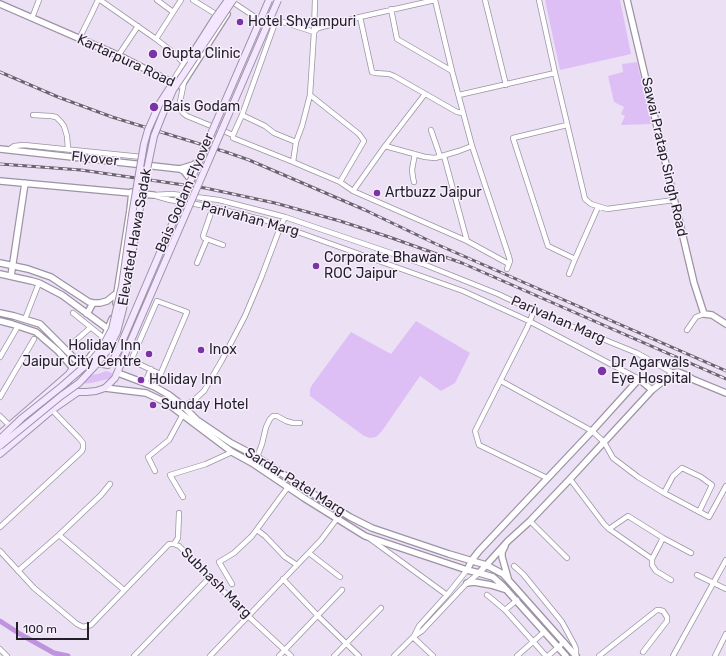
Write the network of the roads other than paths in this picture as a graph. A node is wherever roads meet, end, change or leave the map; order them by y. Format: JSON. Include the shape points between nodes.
{"nodes":[{"id":1,"x":39,"y":0,"type":"edge"},
{"id":2,"x":99,"y":0,"type":"edge"},
{"id":3,"x":157,"y":0,"type":"edge"},
{"id":4,"x":181,"y":0,"type":"edge"},
{"id":5,"x":193,"y":0,"type":"edge"},
{"id":6,"x":227,"y":0,"type":"edge"},
{"id":7,"x":269,"y":0,"type":"edge"},
{"id":8,"x":278,"y":0,"type":"edge"},
{"id":9,"x":316,"y":0,"type":"edge"},
{"id":10,"x":435,"y":0,"type":"edge"},
{"id":11,"x":484,"y":0,"type":"edge"},
{"id":12,"x":539,"y":0,"type":"edge"},
{"id":13,"x":627,"y":0,"type":"edge"},
{"id":14,"x":234,"y":1,"type":"edge"},
{"id":15,"x":0,"y":4,"type":"edge"},
{"id":16,"x":391,"y":9,"type":"junction"},
{"id":17,"x":173,"y":12,"type":"junction"},
{"id":18,"x":216,"y":14,"type":"junction"},
{"id":19,"x":360,"y":17,"type":"junction"},
{"id":20,"x":32,"y":18,"type":"junction"},
{"id":21,"x":224,"y":18,"type":"junction"},
{"id":22,"x":275,"y":23,"type":"junction"},
{"id":23,"x":138,"y":26,"type":"junction"},
{"id":24,"x":314,"y":32,"type":"junction"},
{"id":25,"x":79,"y":38,"type":"junction"},
{"id":26,"x":156,"y":38,"type":"junction"},
{"id":27,"x":118,"y":56,"type":"junction"},
{"id":28,"x":184,"y":63,"type":"junction"},
{"id":29,"x":191,"y":71,"type":"junction"},
{"id":30,"x":452,"y":71,"type":"junction"},
{"id":31,"x":555,"y":73,"type":"junction"},
{"id":32,"x":172,"y":82,"type":"junction"},
{"id":33,"x":183,"y":84,"type":"junction"},
{"id":34,"x":506,"y":85,"type":"junction"},
{"id":35,"x":425,"y":94,"type":"junction"},
{"id":36,"x":310,"y":95,"type":"junction"},
{"id":37,"x":459,"y":95,"type":"junction"},
{"id":38,"x":463,"y":113,"type":"junction"},
{"id":39,"x":33,"y":115,"type":"dead end"},
{"id":40,"x":242,"y":115,"type":"junction"},
{"id":41,"x":567,"y":125,"type":"junction"},
{"id":42,"x":431,"y":130,"type":"dead end"},
{"id":43,"x":233,"y":135,"type":"junction"},
{"id":44,"x":296,"y":142,"type":"junction"},
{"id":45,"x":385,"y":146,"type":"junction"},
{"id":46,"x":472,"y":146,"type":"junction"},
{"id":47,"x":0,"y":149,"type":"edge"},
{"id":48,"x":10,"y":149,"type":"junction"},
{"id":49,"x":68,"y":150,"type":"junction"},
{"id":50,"x":415,"y":154,"type":"junction"},
{"id":51,"x":442,"y":156,"type":"junction"},
{"id":52,"x":142,"y":157,"type":"dead end"},
{"id":53,"x":199,"y":161,"type":"junction"},
{"id":54,"x":293,"y":162,"type":"junction"},
{"id":55,"x":180,"y":169,"type":"junction"},
{"id":56,"x":0,"y":180,"type":"edge"},
{"id":57,"x":191,"y":180,"type":"junction"},
{"id":58,"x":340,"y":182,"type":"junction"},
{"id":59,"x":414,"y":182,"type":"dead end"},
{"id":60,"x":25,"y":183,"type":"junction"},
{"id":61,"x":353,"y":191,"type":"junction"},
{"id":62,"x":132,"y":192,"type":"junction"},
{"id":63,"x":153,"y":195,"type":"junction"},
{"id":64,"x":674,"y":200,"type":"junction"},
{"id":65,"x":213,"y":207,"type":"junction"},
{"id":66,"x":598,"y":207,"type":"junction"},
{"id":67,"x":285,"y":217,"type":"junction"},
{"id":68,"x":281,"y":226,"type":"junction"},
{"id":69,"x":207,"y":239,"type":"junction"},
{"id":70,"x":467,"y":241,"type":"junction"},
{"id":71,"x":223,"y":245,"type":"dead end"},
{"id":72,"x":575,"y":259,"type":"junction"},
{"id":73,"x":197,"y":263,"type":"dead end"},
{"id":74,"x":0,"y":264,"type":"edge"},
{"id":75,"x":13,"y":266,"type":"junction"},
{"id":76,"x":0,"y":274,"type":"edge"},
{"id":77,"x":569,"y":274,"type":"dead end"},
{"id":78,"x":11,"y":276,"type":"junction"},
{"id":79,"x":39,"y":283,"type":"junction"},
{"id":80,"x":117,"y":293,"type":"junction"},
{"id":81,"x":93,"y":303,"type":"junction"},
{"id":82,"x":534,"y":311,"type":"junction"},
{"id":83,"x":0,"y":313,"type":"edge"},
{"id":84,"x":73,"y":313,"type":"dead end"},
{"id":85,"x":87,"y":314,"type":"junction"},
{"id":86,"x":704,"y":314,"type":"junction"},
{"id":87,"x":25,"y":319,"type":"junction"},
{"id":88,"x":0,"y":321,"type":"edge"},
{"id":89,"x":529,"y":321,"type":"junction"},
{"id":90,"x":726,"y":324,"type":"edge"},
{"id":91,"x":18,"y":326,"type":"junction"},
{"id":92,"x":90,"y":328,"type":"junction"},
{"id":93,"x":108,"y":329,"type":"junction"},
{"id":94,"x":687,"y":330,"type":"dead end"},
{"id":95,"x":104,"y":338,"type":"junction"},
{"id":96,"x":34,"y":339,"type":"dead end"},
{"id":97,"x":73,"y":342,"type":"dead end"},
{"id":98,"x":0,"y":357,"type":"edge"},
{"id":99,"x":87,"y":361,"type":"junction"},
{"id":100,"x":79,"y":363,"type":"junction"},
{"id":101,"x":108,"y":365,"type":"junction"},
{"id":102,"x":73,"y":368,"type":"junction"},
{"id":103,"x":150,"y":369,"type":"junction"},
{"id":104,"x":118,"y":373,"type":"junction"},
{"id":105,"x":674,"y":373,"type":"junction"},
{"id":106,"x":69,"y":374,"type":"junction"},
{"id":107,"x":160,"y":374,"type":"junction"},
{"id":108,"x":639,"y":379,"type":"junction"},
{"id":109,"x":500,"y":381,"type":"junction"},
{"id":110,"x":145,"y":383,"type":"junction"},
{"id":111,"x":155,"y":387,"type":"junction"},
{"id":112,"x":105,"y":388,"type":"junction"},
{"id":113,"x":652,"y":390,"type":"junction"},
{"id":114,"x":78,"y":392,"type":"junction"},
{"id":115,"x":726,"y":393,"type":"edge"},
{"id":116,"x":0,"y":397,"type":"edge"},
{"id":117,"x":183,"y":406,"type":"junction"},
{"id":118,"x":52,"y":410,"type":"junction"},
{"id":119,"x":178,"y":411,"type":"junction"},
{"id":120,"x":0,"y":416,"type":"edge"},
{"id":121,"x":182,"y":416,"type":"junction"},
{"id":122,"x":300,"y":422,"type":"dead end"},
{"id":123,"x":9,"y":425,"type":"junction"},
{"id":124,"x":592,"y":431,"type":"junction"},
{"id":125,"x":0,"y":434,"type":"edge"},
{"id":126,"x":0,"y":439,"type":"edge"},
{"id":127,"x":604,"y":442,"type":"junction"},
{"id":128,"x":0,"y":446,"type":"edge"},
{"id":129,"x":232,"y":452,"type":"junction"},
{"id":130,"x":0,"y":454,"type":"edge"},
{"id":131,"x":257,"y":457,"type":"junction"},
{"id":132,"x":155,"y":471,"type":"dead end"},
{"id":133,"x":547,"y":478,"type":"junction"},
{"id":134,"x":570,"y":478,"type":"junction"},
{"id":135,"x":110,"y":484,"type":"dead end"},
{"id":136,"x":726,"y":486,"type":"edge"},
{"id":137,"x":288,"y":487,"type":"junction"},
{"id":138,"x":664,"y":493,"type":"junction"},
{"id":139,"x":184,"y":497,"type":"dead end"},
{"id":140,"x":342,"y":512,"type":"junction"},
{"id":141,"x":698,"y":512,"type":"junction"},
{"id":142,"x":179,"y":513,"type":"dead end"},
{"id":143,"x":337,"y":519,"type":"junction"},
{"id":144,"x":530,"y":521,"type":"junction"},
{"id":145,"x":0,"y":528,"type":"edge"},
{"id":146,"x":609,"y":529,"type":"junction"},
{"id":147,"x":257,"y":530,"type":"junction"},
{"id":148,"x":60,"y":535,"type":"junction"},
{"id":149,"x":365,"y":536,"type":"junction"},
{"id":150,"x":663,"y":538,"type":"junction"},
{"id":151,"x":508,"y":541,"type":"junction"},
{"id":152,"x":174,"y":544,"type":"junction"},
{"id":153,"x":0,"y":551,"type":"edge"},
{"id":154,"x":309,"y":553,"type":"junction"},
{"id":155,"x":691,"y":553,"type":"dead end"},
{"id":156,"x":566,"y":558,"type":"dead end"},
{"id":157,"x":652,"y":559,"type":"junction"},
{"id":158,"x":472,"y":560,"type":"junction"},
{"id":159,"x":726,"y":560,"type":"edge"},
{"id":160,"x":297,"y":564,"type":"junction"},
{"id":161,"x":486,"y":565,"type":"junction"},
{"id":162,"x":514,"y":566,"type":"dead end"},
{"id":163,"x":467,"y":570,"type":"junction"},
{"id":164,"x":18,"y":571,"type":"junction"},
{"id":165,"x":479,"y":573,"type":"junction"},
{"id":166,"x":697,"y":575,"type":"dead end"},
{"id":167,"x":340,"y":577,"type":"dead end"},
{"id":168,"x":209,"y":578,"type":"junction"},
{"id":169,"x":283,"y":579,"type":"junction"},
{"id":170,"x":508,"y":579,"type":"junction"},
{"id":171,"x":671,"y":580,"type":"dead end"},
{"id":172,"x":467,"y":583,"type":"junction"},
{"id":173,"x":232,"y":584,"type":"dead end"},
{"id":174,"x":714,"y":584,"type":"junction"},
{"id":175,"x":726,"y":589,"type":"edge"},
{"id":176,"x":124,"y":590,"type":"junction"},
{"id":177,"x":342,"y":590,"type":"dead end"},
{"id":178,"x":508,"y":590,"type":"junction"},
{"id":179,"x":447,"y":595,"type":"junction"},
{"id":180,"x":487,"y":595,"type":"dead end"},
{"id":181,"x":516,"y":600,"type":"junction"},
{"id":182,"x":381,"y":608,"type":"dead end"},
{"id":183,"x":505,"y":610,"type":"junction"},
{"id":184,"x":248,"y":616,"type":"junction"},
{"id":185,"x":318,"y":616,"type":"junction"},
{"id":186,"x":544,"y":632,"type":"junction"},
{"id":187,"x":726,"y":634,"type":"edge"},
{"id":188,"x":413,"y":637,"type":"junction"},
{"id":189,"x":533,"y":641,"type":"junction"},
{"id":190,"x":564,"y":642,"type":"junction"},
{"id":191,"x":346,"y":643,"type":"junction"},
{"id":192,"x":558,"y":647,"type":"junction"},
{"id":193,"x":284,"y":650,"type":"junction"},
{"id":194,"x":1,"y":652,"type":"edge"},
{"id":195,"x":643,"y":652,"type":"dead end"},
{"id":196,"x":574,"y":654,"type":"edge"},
{"id":197,"x":675,"y":655,"type":"edge"},
{"id":198,"x":7,"y":656,"type":"edge"},
{"id":199,"x":134,"y":656,"type":"edge"},
{"id":200,"x":210,"y":656,"type":"edge"},
{"id":201,"x":279,"y":656,"type":"edge"},
{"id":202,"x":291,"y":656,"type":"edge"},
{"id":203,"x":334,"y":656,"type":"edge"},
{"id":204,"x":359,"y":656,"type":"edge"},
{"id":205,"x":394,"y":656,"type":"edge"},
{"id":206,"x":432,"y":656,"type":"edge"},
{"id":207,"x":517,"y":656,"type":"edge"},
{"id":208,"x":547,"y":656,"type":"edge"},
{"id":209,"x":566,"y":656,"type":"edge"},
{"id":210,"x":599,"y":656,"type":"edge"},
{"id":211,"x":715,"y":656,"type":"edge"}],
"edges":[{"from":1,"to":20,"type":"street"},
{"from":2,"to":23,"type":"street"},
{"from":2,"to":25,"type":"street"},
{"from":3,"to":17,"type":"street"},
{"from":4,"to":17,"type":"street"},
{"from":5,"to":18,"type":"street"},
{"from":6,"to":18,"type":"street"},
{"from":6,"to":126,"type":"main road","name":"Elevated Hawa Sadak","bridge":true,"via":[[160,103],[148,130],[122,286],[112,329],[93,359]]},
{"from":7,"to":53,"type":"main road","name":"Bais Godam Flyover","bridge":true},
{"from":8,"to":104,"type":"main road","name":"Bais Godam Flyover","bridge":true},
{"from":9,"to":24,"type":"street"},
{"from":10,"to":16,"type":"street"},
{"from":10,"to":30,"type":"street"},
{"from":11,"to":34,"type":"street"},
{"from":12,"to":31,"type":"street"},
{"from":13,"to":64,"type":"street","name":"Sawai Pratap Singh Road"},
{"from":14,"to":21,"type":"street","name":"Kartarpura Road"},
{"from":14,"to":22,"type":"street","via":[[255,17]]},
{"from":14,"to":128,"type":"main road","name":"Elevated Hawa Sadak","bridge":true,"via":[[173,90],[154,136],[117,332],[107,351],[79,383]]},
{"from":15,"to":20,"type":"street","name":"Kartarpura Road"},
{"from":16,"to":19,"type":"street"},
{"from":16,"to":30,"type":"street","via":[[397,39]]},
{"from":17,"to":26,"type":"street"},
{"from":18,"to":21,"type":"street"},
{"from":18,"to":28,"type":"street"},
{"from":19,"to":24,"type":"street","via":[[318,28]]},
{"from":19,"to":35,"type":"street","via":[[372,72],[394,76]]},
{"from":20,"to":25,"type":"street","name":"Kartarpura Road"},
{"from":21,"to":29,"type":"street","name":"Kartarpura Road"},
{"from":22,"to":24,"type":"street","via":[[283,22]]},
{"from":22,"to":40,"type":"street"},
{"from":23,"to":26,"type":"street"},
{"from":23,"to":27,"type":"street"},
{"from":24,"to":36,"type":"street"},
{"from":25,"to":27,"type":"street","name":"Kartarpura Road"},
{"from":26,"to":28,"type":"street"},
{"from":27,"to":32,"type":"street","name":"Kartarpura Road"},
{"from":28,"to":29,"type":"street"},
{"from":28,"to":32,"type":"street"},
{"from":29,"to":33,"type":"street","name":"Kartarpura Road"},
{"from":30,"to":37,"type":"street"},
{"from":31,"to":34,"type":"street"},
{"from":31,"to":41,"type":"street"},
{"from":32,"to":33,"type":"street","name":"Kartarpura Road"},
{"from":33,"to":43,"type":"street","via":[[180,108],[183,113]]},
{"from":34,"to":37,"type":"street"},
{"from":35,"to":38,"type":"street"},
{"from":35,"to":45,"type":"street"},
{"from":36,"to":44,"type":"street"},
{"from":36,"to":58,"type":"street","via":[[360,134],[364,141]]},
{"from":37,"to":38,"type":"street"},
{"from":38,"to":46,"type":"street"},
{"from":39,"to":49,"type":"street","via":[[56,117],[61,122],[67,136]]},
{"from":40,"to":43,"type":"street"},
{"from":40,"to":44,"type":"street"},
{"from":41,"to":66,"type":"street","via":[[585,199]]},
{"from":41,"to":72,"type":"street","via":[[513,138],[548,246]]},
{"from":42,"to":51,"type":"street"},
{"from":43,"to":54,"type":"street","via":[[233,138]]},
{"from":44,"to":54,"type":"street"},
{"from":45,"to":50,"type":"street"},
{"from":45,"to":61,"type":"street"},
{"from":46,"to":51,"type":"street"},
{"from":46,"to":70,"type":"street","via":[[510,257],[508,266]]},
{"from":47,"to":48,"type":"street","name":"Flyover"},
{"from":48,"to":49,"type":"street","via":[[24,145]]},
{"from":48,"to":55,"type":"street","name":"Flyover","bridge":true},
{"from":49,"to":52,"type":"street"},
{"from":50,"to":51,"type":"street","via":[[435,158]]},
{"from":50,"to":59,"type":"street","via":[[412,170]]},
{"from":51,"to":70,"type":"street"},
{"from":53,"to":55,"type":"street","name":"Flyover"},
{"from":53,"to":57,"type":"main road","name":"Bais Godam Flyover","bridge":true},
{"from":54,"to":58,"type":"street"},
{"from":55,"to":57,"type":"street"},
{"from":56,"to":60,"type":"street"},
{"from":57,"to":101,"type":"main road","name":"Bais Godam Flyover","bridge":true,"via":[[118,351]]},
{"from":58,"to":61,"type":"street"},
{"from":60,"to":62,"type":"street"},
{"from":60,"to":75,"type":"street"},
{"from":61,"to":70,"type":"street"},
{"from":62,"to":63,"type":"street"},
{"from":62,"to":80,"type":"street"},
{"from":63,"to":65,"type":"street","name":"Parivahan Marg"},
{"from":63,"to":67,"type":"street","name":"Parivahan Marg","via":[[172,194],[219,200]]},
{"from":64,"to":66,"type":"street","via":[[607,209]]},
{"from":64,"to":86,"type":"street","name":"Sawai Pratap Singh Road"},
{"from":65,"to":68,"type":"street","name":"Parivahan Marg"},
{"from":65,"to":69,"type":"street","via":[[203,236]]},
{"from":66,"to":72,"type":"street"},
{"from":67,"to":68,"type":"street"},
{"from":67,"to":82,"type":"street","name":"Parivahan Marg","via":[[423,264]]},
{"from":68,"to":89,"type":"street","name":"Parivahan Marg","via":[[463,291]]},
{"from":68,"to":117,"type":"street","via":[[262,278],[232,340],[204,391]]},
{"from":69,"to":71,"type":"street"},
{"from":69,"to":73,"type":"street"},
{"from":72,"to":77,"type":"street"},
{"from":74,"to":75,"type":"street"},
{"from":75,"to":78,"type":"street"},
{"from":75,"to":81,"type":"street","via":[[51,278]]},
{"from":76,"to":78,"type":"street"},
{"from":78,"to":79,"type":"street"},
{"from":79,"to":85,"type":"street","via":[[62,295]]},
{"from":79,"to":87,"type":"street"},
{"from":80,"to":81,"type":"street","via":[[107,301]]},
{"from":80,"to":93,"type":"street"},
{"from":81,"to":85,"type":"street"},
{"from":82,"to":89,"type":"street"},
{"from":82,"to":105,"type":"street","name":"Parivahan Marg","via":[[637,353]]},
{"from":83,"to":87,"type":"street"},
{"from":84,"to":92,"type":"street"},
{"from":85,"to":93,"type":"street"},
{"from":86,"to":90,"type":"street","via":[[712,315]]},
{"from":86,"to":94,"type":"street","via":[[696,317]]},
{"from":87,"to":100,"type":"street","via":[[40,324]]},
{"from":88,"to":91,"type":"street"},
{"from":89,"to":108,"type":"street","name":"Parivahan Marg"},
{"from":89,"to":109,"type":"street"},
{"from":91,"to":98,"type":"street"},
{"from":91,"to":102,"type":"street","via":[[36,332]]},
{"from":92,"to":95,"type":"street"},
{"from":92,"to":97,"type":"street"},
{"from":93,"to":95,"type":"street"},
{"from":95,"to":99,"type":"street"},
{"from":96,"to":116,"type":"street"},
{"from":99,"to":100,"type":"main road"},
{"from":99,"to":101,"type":"main road"},
{"from":100,"to":102,"type":"main road"},
{"from":101,"to":104,"type":"main road"},
{"from":102,"to":106,"type":"main road"},
{"from":103,"to":107,"type":"street"},
{"from":103,"to":107,"type":"street","via":[[133,361],[132,356],[157,301],[186,312]]},
{"from":103,"to":110,"type":"street"},
{"from":104,"to":110,"type":"street","name":"Sardar Patel Marg"},
{"from":104,"to":112,"type":"main road"},
{"from":105,"to":113,"type":"street"},
{"from":105,"to":115,"type":"street","via":[[678,372]]},
{"from":106,"to":114,"type":"main road","via":[[68,384],[72,390]]},
{"from":106,"to":123,"type":"main road"},
{"from":107,"to":111,"type":"street"},
{"from":108,"to":113,"type":"street"},
{"from":108,"to":124,"type":"street"},
{"from":109,"to":124,"type":"street"},
{"from":109,"to":133,"type":"street","via":[[476,431],[479,445]]},
{"from":110,"to":111,"type":"street","name":"Sardar Patel Marg"},
{"from":111,"to":117,"type":"street","name":"Sardar Patel Marg"},
{"from":112,"to":114,"type":"main road"},
{"from":112,"to":119,"type":"street","name":"Sardar Patel Marg","via":[[146,393]]},
{"from":113,"to":127,"type":"street"},
{"from":114,"to":118,"type":"main road"},
{"from":117,"to":119,"type":"street"},
{"from":117,"to":131,"type":"street","name":"Sardar Patel Marg","via":[[197,420]]},
{"from":118,"to":130,"type":"main road"},
{"from":118,"to":145,"type":"street","via":[[83,443],[82,451]]},
{"from":119,"to":121,"type":"street","name":"Sardar Patel Marg"},
{"from":120,"to":123,"type":"street"},
{"from":121,"to":129,"type":"street","name":"Sardar Patel Marg"},
{"from":121,"to":132,"type":"street","via":[[169,440],[148,457]]},
{"from":122,"to":131,"type":"street","via":[[293,423],[273,416],[266,427]]},
{"from":123,"to":125,"type":"main road"},
{"from":124,"to":127,"type":"street"},
{"from":124,"to":133,"type":"street"},
{"from":127,"to":134,"type":"street"},
{"from":127,"to":138,"type":"street","via":[[613,458]]},
{"from":129,"to":137,"type":"street","name":"Sardar Patel Marg"},
{"from":129,"to":139,"type":"street","via":[[206,464],[170,475]]},
{"from":131,"to":140,"type":"street","name":"Sardar Patel Marg"},
{"from":133,"to":158,"type":"street"},
{"from":134,"to":144,"type":"street"},
{"from":134,"to":146,"type":"street"},
{"from":135,"to":148,"type":"street"},
{"from":136,"to":141,"type":"street","via":[[709,517]]},
{"from":137,"to":143,"type":"street","name":"Sardar Patel Marg"},
{"from":137,"to":147,"type":"street"},
{"from":138,"to":141,"type":"street"},
{"from":138,"to":141,"type":"street","via":[[673,476],[682,468],[701,477],[712,485]]},
{"from":140,"to":143,"type":"street"},
{"from":140,"to":158,"type":"street","name":"Sardar Patel Marg","via":[[372,528]]},
{"from":142,"to":152,"type":"street","via":[[178,538]]},
{"from":143,"to":149,"type":"street","name":"Sardar Patel Marg"},
{"from":143,"to":154,"type":"street"},
{"from":144,"to":151,"type":"street"},
{"from":144,"to":156,"type":"street"},
{"from":146,"to":150,"type":"street","via":[[628,516]]},
{"from":146,"to":157,"type":"street"},
{"from":147,"to":160,"type":"street","via":[[285,557]]},
{"from":147,"to":173,"type":"street","via":[[234,553],[219,562]]},
{"from":148,"to":164,"type":"street"},
{"from":148,"to":176,"type":"street"},
{"from":149,"to":163,"type":"street","name":"Sardar Patel Marg"},
{"from":149,"to":179,"type":"street"},
{"from":150,"to":155,"type":"street"},
{"from":150,"to":157,"type":"street"},
{"from":151,"to":161,"type":"street"},
{"from":151,"to":170,"type":"street","via":[[502,552]]},
{"from":152,"to":168,"type":"street","name":"Subhash Marg","via":[[179,546]]},
{"from":152,"to":176,"type":"street","name":"Subhash Marg","via":[[169,544]]},
{"from":153,"to":164,"type":"street","name":"Subhash Marg"},
{"from":154,"to":160,"type":"street"},
{"from":154,"to":167,"type":"street"},
{"from":157,"to":171,"type":"street","via":[[656,572]]},
{"from":158,"to":161,"type":"street","name":"Sardar Patel Marg"},
{"from":158,"to":163,"type":"street"},
{"from":159,"to":174,"type":"street"},
{"from":160,"to":169,"type":"street"},
{"from":161,"to":165,"type":"street"},
{"from":161,"to":170,"type":"street","name":"Sardar Patel Marg"},
{"from":162,"to":196,"type":"street","via":[[562,622],[574,644]]},
{"from":163,"to":165,"type":"street","name":"Sardar Patel Marg"},
{"from":163,"to":179,"type":"street"},
{"from":164,"to":176,"type":"street","name":"Subhash Marg","via":[[34,588],[83,627],[91,625]]},
{"from":165,"to":172,"type":"street"},
{"from":165,"to":178,"type":"street","name":"Sardar Patel Marg","via":[[493,578]]},
{"from":166,"to":174,"type":"street"},
{"from":168,"to":184,"type":"street","name":"Subhash Marg"},
{"from":168,"to":199,"type":"street"},
{"from":169,"to":184,"type":"street"},
{"from":169,"to":185,"type":"street"},
{"from":170,"to":190,"type":"street"},
{"from":172,"to":178,"type":"street","via":[[474,582]]},
{"from":172,"to":188,"type":"street","via":[[422,631]]},
{"from":174,"to":175,"type":"street"},
{"from":174,"to":197,"type":"street"},
{"from":177,"to":185,"type":"street"},
{"from":178,"to":181,"type":"street","name":"Sardar Patel Marg"},
{"from":179,"to":188,"type":"street","via":[[419,626]]},
{"from":180,"to":183,"type":"street"},
{"from":181,"to":183,"type":"street"},
{"from":181,"to":186,"type":"street","name":"Sardar Patel Marg"},
{"from":182,"to":191,"type":"street"},
{"from":183,"to":189,"type":"street"},
{"from":184,"to":193,"type":"street","name":"Subhash Marg"},
{"from":184,"to":200,"type":"street"},
{"from":185,"to":191,"type":"street"},
{"from":185,"to":193,"type":"street"},
{"from":186,"to":189,"type":"street"},
{"from":186,"to":192,"type":"street","name":"Sardar Patel Marg"},
{"from":187,"to":211,"type":"street"},
{"from":188,"to":205,"type":"street"},
{"from":188,"to":206,"type":"street"},
{"from":189,"to":207,"type":"street"},
{"from":189,"to":208,"type":"street"},
{"from":190,"to":192,"type":"street"},
{"from":190,"to":196,"type":"street"},
{"from":191,"to":203,"type":"street"},
{"from":191,"to":204,"type":"street"},
{"from":192,"to":208,"type":"street"},
{"from":192,"to":209,"type":"street","name":"Sardar Patel Marg"},
{"from":193,"to":201,"type":"street"},
{"from":193,"to":202,"type":"street","name":"Subhash Marg"},
{"from":194,"to":198,"type":"street"},
{"from":195,"to":210,"type":"street","via":[[667,621],[668,617],[663,611],[657,610]]},
{"from":196,"to":209,"type":"street"}]}
